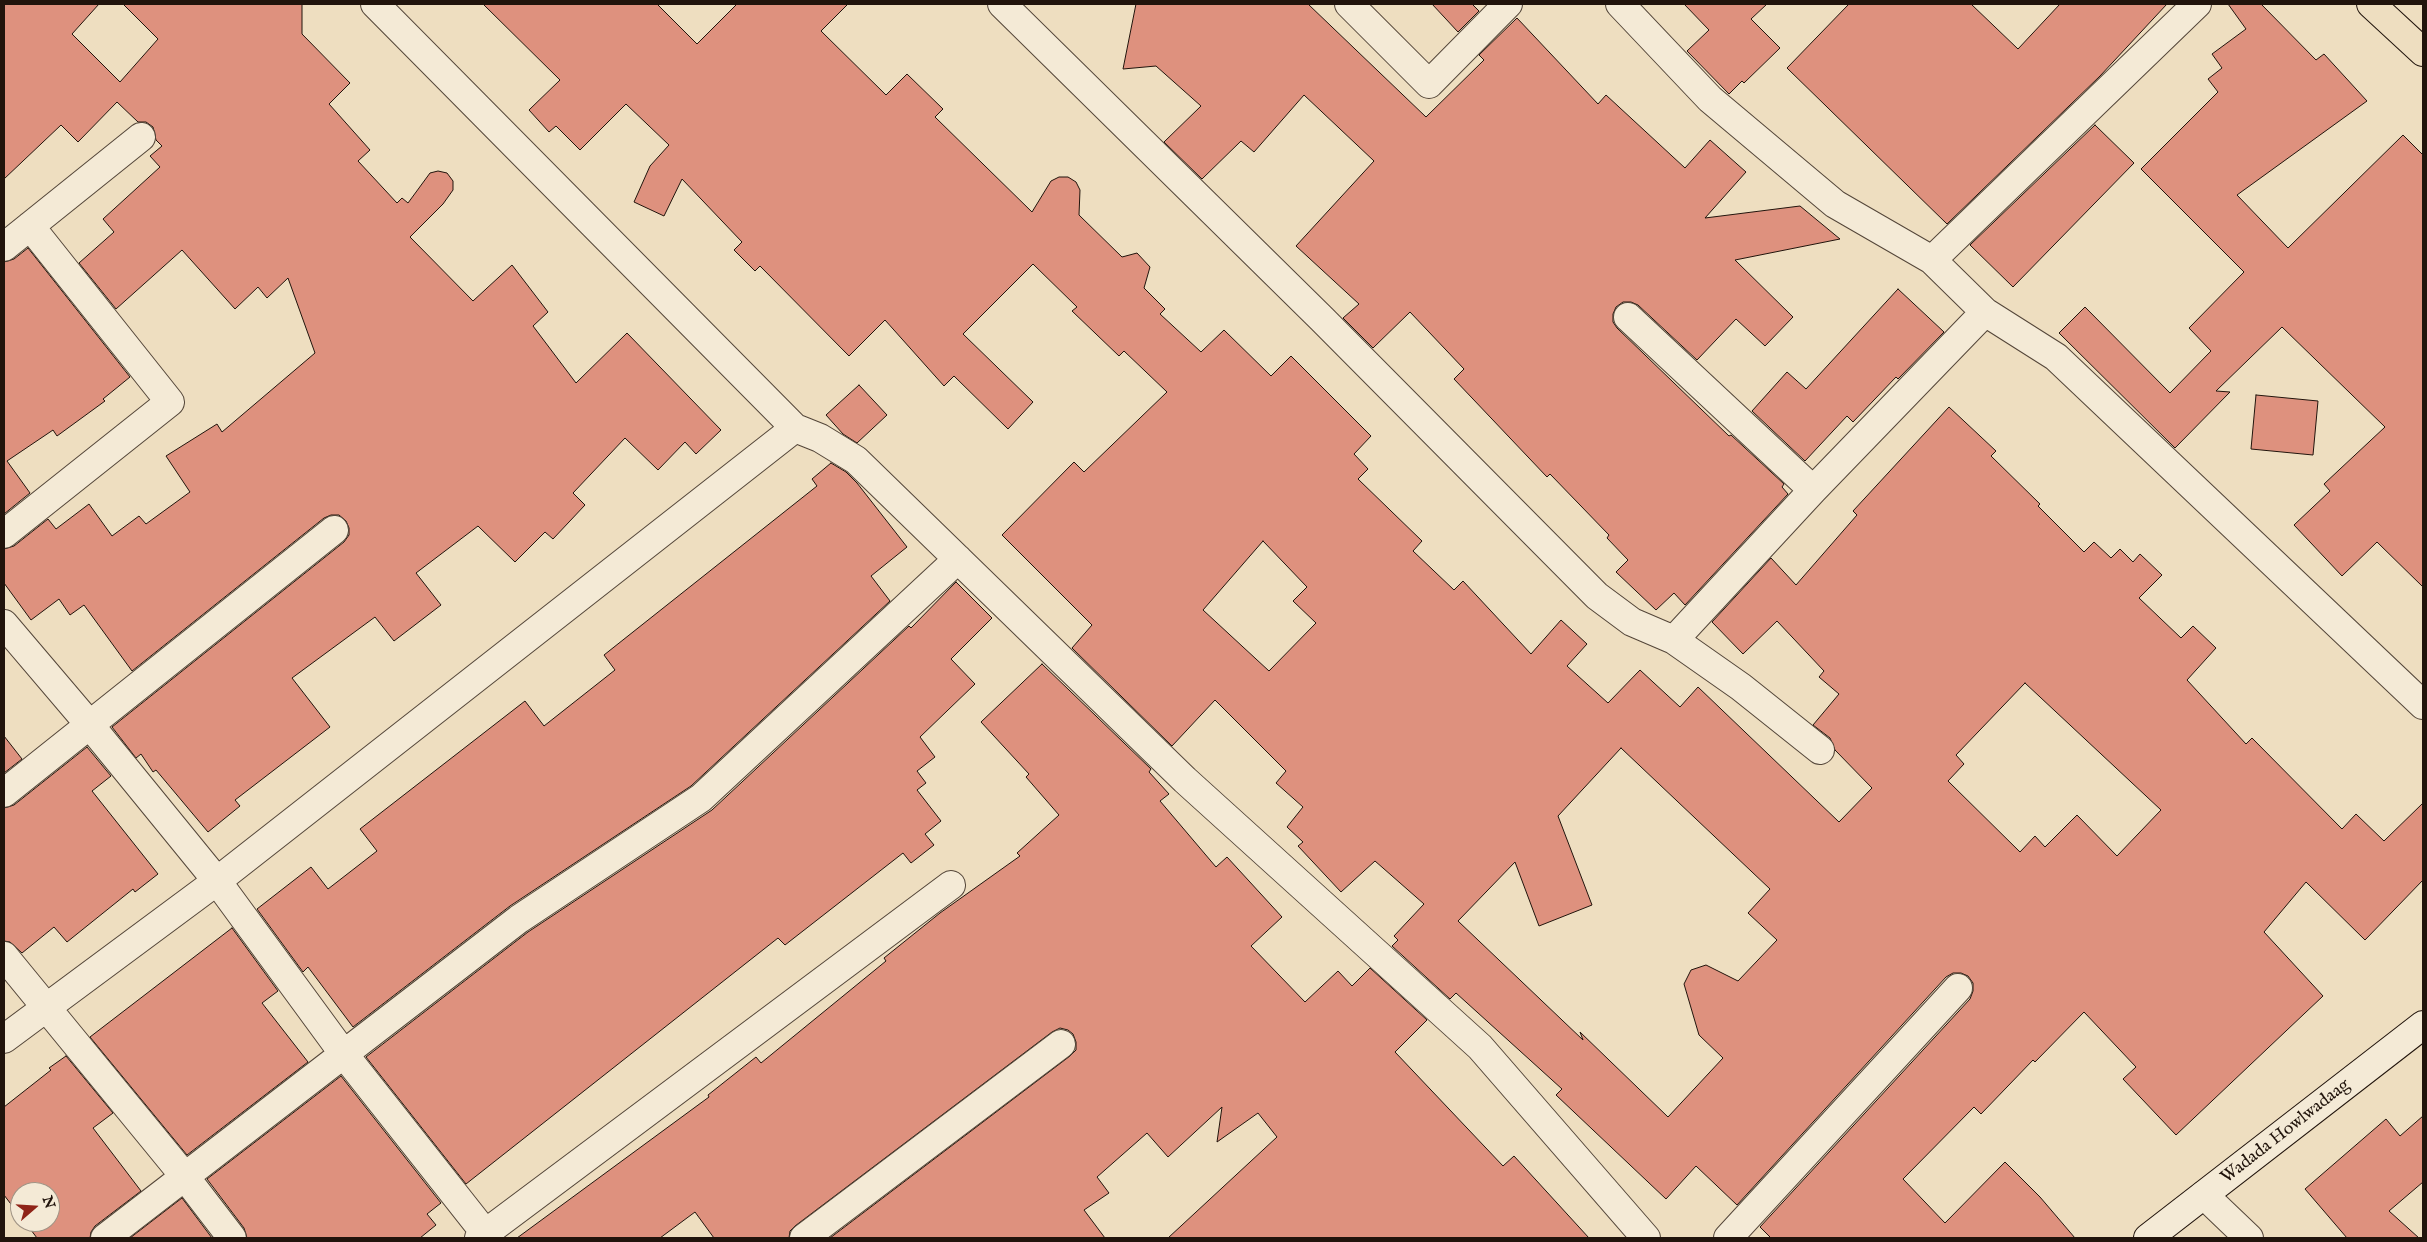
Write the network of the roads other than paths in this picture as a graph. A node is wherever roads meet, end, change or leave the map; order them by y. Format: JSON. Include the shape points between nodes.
{"nodes":[{"id":1,"x":375,"y":4,"type":"edge"},
{"id":2,"x":1002,"y":4,"type":"edge"},
{"id":3,"x":1349,"y":4,"type":"edge"},
{"id":4,"x":1508,"y":4,"type":"edge"},
{"id":5,"x":1620,"y":4,"type":"edge"},
{"id":6,"x":2197,"y":4,"type":"edge"},
{"id":7,"x":2371,"y":4,"type":"edge"},
{"id":8,"x":2423,"y":52,"type":"edge"},
{"id":9,"x":141,"y":137,"type":"dead end"},
{"id":10,"x":30,"y":226,"type":"junction"},
{"id":11,"x":4,"y":247,"type":"edge"},
{"id":12,"x":1932,"y":260,"type":"junction"},
{"id":13,"x":1985,"y":312,"type":"junction"},
{"id":14,"x":1628,"y":317,"type":"dead end"},
{"id":15,"x":795,"y":428,"type":"junction"},
{"id":16,"x":1812,"y":490,"type":"junction"},
{"id":17,"x":334,"y":530,"type":"dead end"},
{"id":18,"x":4,"y":534,"type":"edge"},
{"id":19,"x":958,"y":559,"type":"junction"},
{"id":20,"x":4,"y":624,"type":"edge"},
{"id":21,"x":1674,"y":640,"type":"junction"},
{"id":22,"x":2423,"y":705,"type":"edge"},
{"id":23,"x":89,"y":724,"type":"junction"},
{"id":24,"x":1820,"y":750,"type":"dead end"},
{"id":25,"x":4,"y":793,"type":"edge"},
{"id":26,"x":217,"y":881,"type":"junction"},
{"id":27,"x":951,"y":884,"type":"dead end"},
{"id":28,"x":4,"y":956,"type":"edge"},
{"id":29,"x":1958,"y":988,"type":"dead end"},
{"id":30,"x":44,"y":1007,"type":"junction"},
{"id":31,"x":2423,"y":1025,"type":"edge"},
{"id":32,"x":4,"y":1039,"type":"edge"},
{"id":33,"x":1061,"y":1044,"type":"dead end"},
{"id":34,"x":343,"y":1053,"type":"junction"},
{"id":35,"x":186,"y":1178,"type":"junction"},
{"id":36,"x":2204,"y":1195,"type":"junction"},
{"id":37,"x":484,"y":1237,"type":"edge"},
{"id":38,"x":105,"y":1238,"type":"edge"},
{"id":39,"x":232,"y":1238,"type":"edge"},
{"id":40,"x":804,"y":1238,"type":"edge"},
{"id":41,"x":1646,"y":1238,"type":"edge"},
{"id":42,"x":1728,"y":1238,"type":"edge"},
{"id":43,"x":2148,"y":1238,"type":"edge"},
{"id":44,"x":2249,"y":1238,"type":"edge"}],
"edges":[{"from":1,"to":15,"type":"street"},
{"from":2,"to":21,"type":"street","via":[[1597,596],[1632,622]]},
{"from":3,"to":4,"type":"street","via":[[1429,84]]},
{"from":5,"to":12,"type":"street","via":[[1710,99],[1835,204]]},
{"from":6,"to":12,"type":"street"},
{"from":7,"to":8,"type":"main road"},
{"from":9,"to":10,"type":"street"},
{"from":10,"to":11,"type":"street"},
{"from":10,"to":18,"type":"street","via":[[170,402]]},
{"from":12,"to":13,"type":"street"},
{"from":13,"to":16,"type":"street"},
{"from":13,"to":22,"type":"street","via":[[2056,357]]},
{"from":14,"to":16,"type":"street"},
{"from":15,"to":19,"type":"street","via":[[820,438],[856,460]]},
{"from":15,"to":26,"type":"street"},
{"from":16,"to":21,"type":"street"},
{"from":17,"to":23,"type":"street"},
{"from":19,"to":34,"type":"street","via":[[701,798],[519,919]]},
{"from":19,"to":41,"type":"street","via":[[1185,780],[1480,1047]]},
{"from":20,"to":23,"type":"street"},
{"from":21,"to":24,"type":"street","via":[[1742,687]]},
{"from":23,"to":25,"type":"street"},
{"from":23,"to":26,"type":"street"},
{"from":26,"to":30,"type":"street"},
{"from":26,"to":34,"type":"street"},
{"from":27,"to":37,"type":"street"},
{"from":28,"to":30,"type":"street"},
{"from":29,"to":42,"type":"street"},
{"from":30,"to":32,"type":"street"},
{"from":30,"to":35,"type":"street"},
{"from":31,"to":36,"type":"street","name":"Wadada Howlwadaag"},
{"from":33,"to":40,"type":"street"},
{"from":34,"to":35,"type":"street"},
{"from":34,"to":37,"type":"street"},
{"from":35,"to":38,"type":"street"},
{"from":35,"to":39,"type":"street"},
{"from":36,"to":43,"type":"street","name":"Wadada Howlwadaag"},
{"from":36,"to":44,"type":"street"}]}
